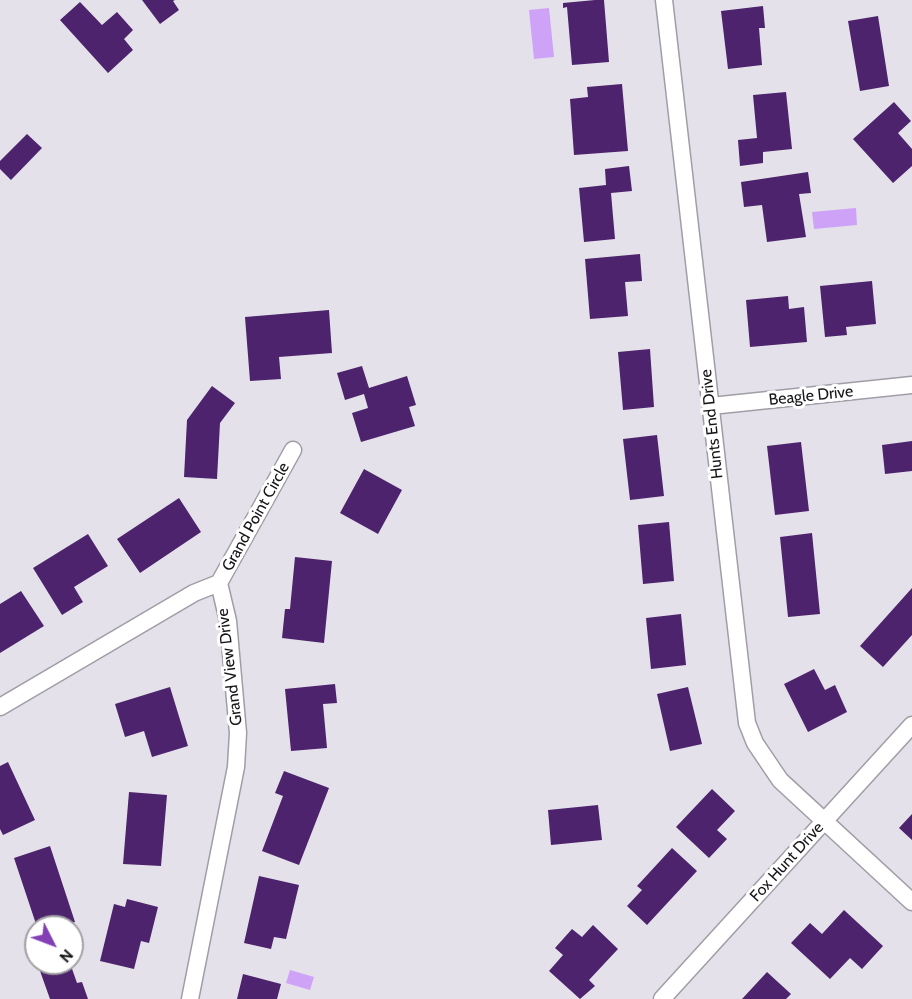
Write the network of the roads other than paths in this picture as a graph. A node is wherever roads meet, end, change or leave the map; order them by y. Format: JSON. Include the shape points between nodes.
{"nodes":[{"id":1,"x":664,"y":0,"type":"edge"},
{"id":2,"x":912,"y":385,"type":"edge"},
{"id":3,"x":711,"y":406,"type":"junction"},
{"id":4,"x":293,"y":450,"type":"dead end"},
{"id":5,"x":219,"y":584,"type":"junction"},
{"id":6,"x":0,"y":707,"type":"edge"},
{"id":7,"x":912,"y":725,"type":"edge"},
{"id":8,"x":823,"y":822,"type":"junction"},
{"id":9,"x":912,"y":902,"type":"edge"},
{"id":10,"x":190,"y":999,"type":"edge"},
{"id":11,"x":662,"y":999,"type":"edge"}],
"edges":[{"from":1,"to":3,"type":"street","name":"Hunts End Drive"},
{"from":2,"to":3,"type":"street","name":"Beagle Drive"},
{"from":3,"to":8,"type":"street","name":"Hunts End Drive","via":[[747,723],[755,743],[780,780]]},
{"from":4,"to":5,"type":"street","name":"Grand Point Circle"},
{"from":5,"to":6,"type":"street","name":"Grand View Drive","via":[[194,593]]},
{"from":5,"to":10,"type":"street","name":"Grand View Drive","via":[[228,621],[238,733],[236,767]]},
{"from":7,"to":8,"type":"street","name":"Fox Hunt Drive"},
{"from":8,"to":9,"type":"street","name":"Hunts End Drive"},
{"from":8,"to":11,"type":"street","name":"Fox Hunt Drive"}]}
